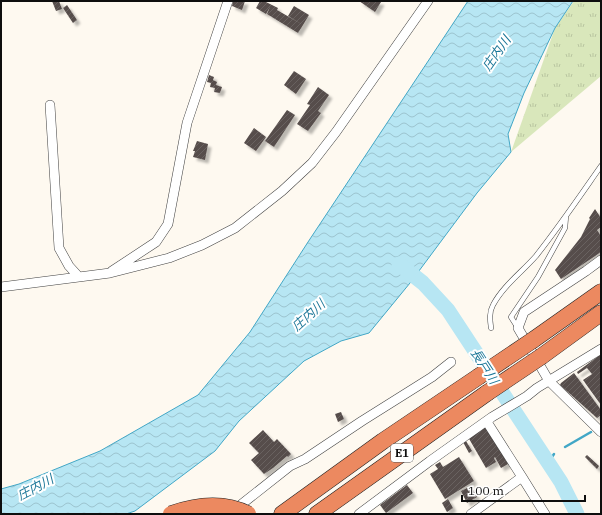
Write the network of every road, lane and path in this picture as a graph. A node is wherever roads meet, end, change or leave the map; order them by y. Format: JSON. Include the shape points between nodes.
{"nodes":[{"id":1,"x":228,"y":1,"type":"edge"},
{"id":2,"x":428,"y":1,"type":"edge"},
{"id":3,"x":50,"y":105,"type":"dead end"},
{"id":4,"x":601,"y":166,"type":"edge"},
{"id":5,"x":566,"y":215,"type":"junction"},
{"id":6,"x":601,"y":260,"type":"edge"},
{"id":7,"x":110,"y":273,"type":"junction"},
{"id":8,"x":79,"y":276,"type":"junction"},
{"id":9,"x":1,"y":287,"type":"edge"},
{"id":10,"x":601,"y":292,"type":"edge"},
{"id":11,"x":601,"y":313,"type":"edge"},
{"id":12,"x":491,"y":328,"type":"dead end"},
{"id":13,"x":518,"y":328,"type":"junction"},
{"id":14,"x":601,"y":349,"type":"edge"},
{"id":15,"x":451,"y":362,"type":"dead end"},
{"id":16,"x":548,"y":381,"type":"junction"},
{"id":17,"x":464,"y":408,"type":"junction"},
{"id":18,"x":490,"y":420,"type":"junction"},
{"id":19,"x":601,"y":432,"type":"edge"},
{"id":20,"x":522,"y":478,"type":"junction"},
{"id":21,"x":287,"y":510,"type":"edge"},
{"id":22,"x":171,"y":514,"type":"edge"},
{"id":23,"x":228,"y":514,"type":"edge"},
{"id":24,"x":248,"y":514,"type":"edge"},
{"id":25,"x":277,"y":514,"type":"edge"},
{"id":26,"x":317,"y":514,"type":"edge"},
{"id":27,"x":333,"y":514,"type":"edge"},
{"id":28,"x":359,"y":514,"type":"edge"},
{"id":29,"x":471,"y":514,"type":"edge"},
{"id":30,"x":545,"y":514,"type":"edge"}],
"edges":[{"from":1,"to":7,"type":"street","via":[[187,123],[168,224],[156,242]]},
{"from":2,"to":7,"type":"street","via":[[336,132],[312,163],[282,191],[235,228],[202,245],[170,258]]},
{"from":3,"to":8,"type":"street","via":[[59,248],[69,266]]},
{"from":4,"to":5,"type":"lane"},
{"from":5,"to":12,"type":"lane","via":[[492,306]]},
{"from":5,"to":13,"type":"lane","via":[[565,228],[512,317]]},
{"from":6,"to":13,"type":"street","via":[[524,312]]},
{"from":7,"to":8,"type":"street"},
{"from":8,"to":9,"type":"street"},
{"from":10,"to":21,"type":"highway","number":"E1","bridge":true},
{"from":11,"to":17,"type":"highway","number":"E1","bridge":true},
{"from":13,"to":16,"type":"street"},
{"from":14,"to":16,"type":"street"},
{"from":15,"to":23,"type":"street","via":[[432,377],[290,466]]},
{"from":16,"to":18,"type":"street"},
{"from":16,"to":19,"type":"street"},
{"from":17,"to":26,"type":"highway","number":"E1"},
{"from":17,"to":27,"type":"highway"},
{"from":18,"to":20,"type":"street"},
{"from":18,"to":28,"type":"street"},
{"from":20,"to":29,"type":"street"},
{"from":20,"to":30,"type":"street"},
{"from":21,"to":25,"type":"highway"},
{"from":22,"to":24,"type":"highway","bridge":true,"via":[[208,506]]}]}
